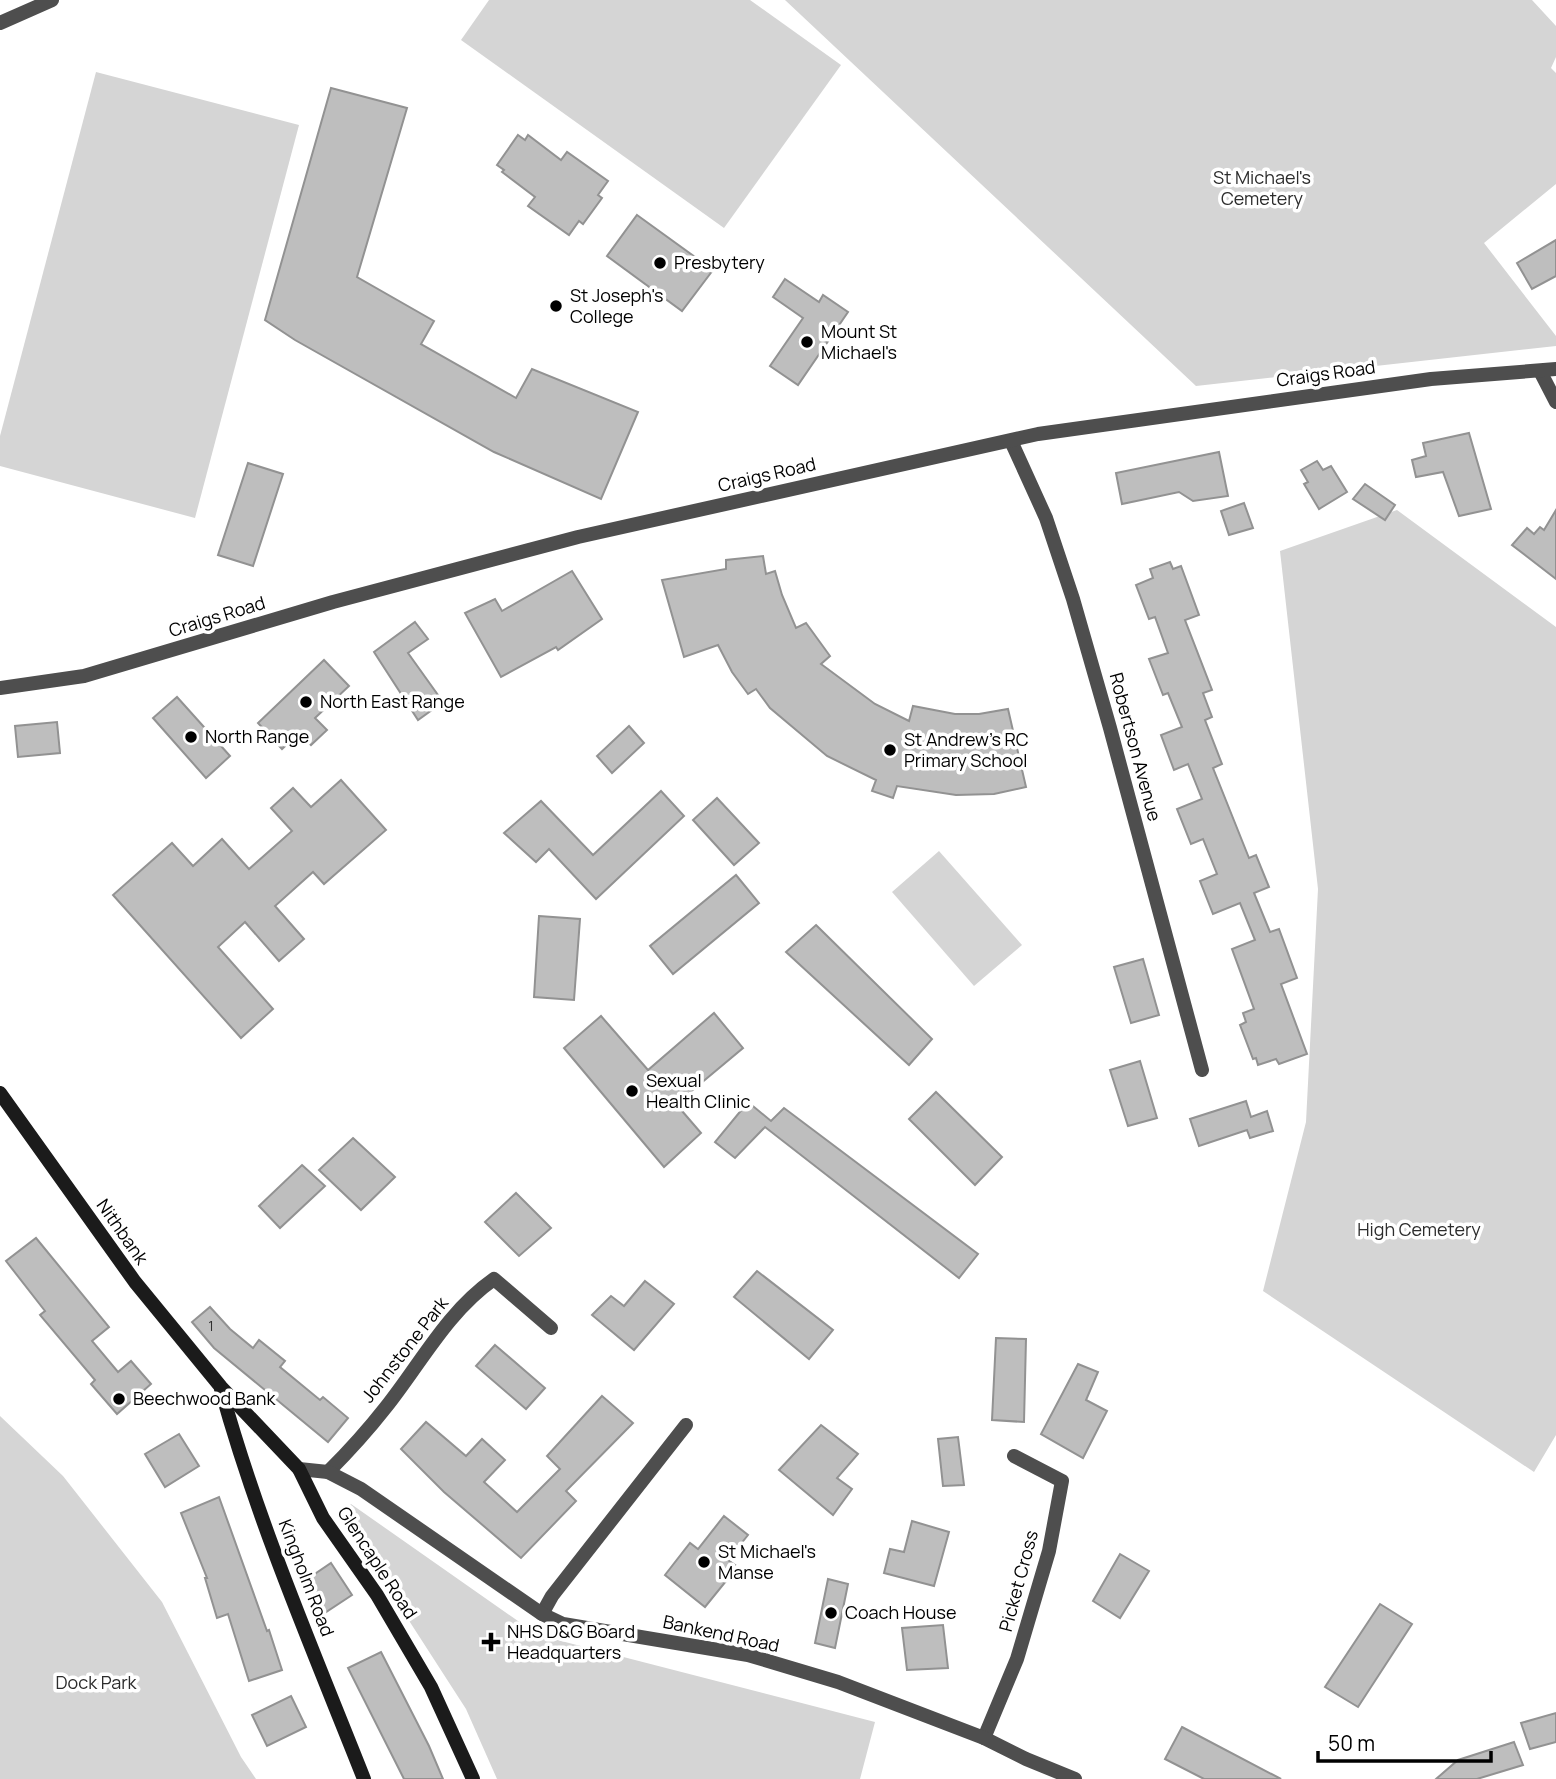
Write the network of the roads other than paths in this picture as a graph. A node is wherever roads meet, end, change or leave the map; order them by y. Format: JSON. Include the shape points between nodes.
{"nodes":[{"id":1,"x":52,"y":0,"type":"edge"},
{"id":2,"x":0,"y":23,"type":"edge"},
{"id":3,"x":1556,"y":369,"type":"edge"},
{"id":4,"x":1540,"y":370,"type":"junction"},
{"id":5,"x":1556,"y":402,"type":"edge"},
{"id":6,"x":1011,"y":441,"type":"junction"},
{"id":7,"x":0,"y":688,"type":"edge"},
{"id":8,"x":1202,"y":1070,"type":"dead end"},
{"id":9,"x":0,"y":1093,"type":"edge"},
{"id":10,"x":551,"y":1328,"type":"dead end"},
{"id":11,"x":221,"y":1387,"type":"junction"},
{"id":12,"x":686,"y":1425,"type":"dead end"},
{"id":13,"x":1014,"y":1456,"type":"dead end"},
{"id":14,"x":299,"y":1469,"type":"junction"},
{"id":15,"x":328,"y":1472,"type":"junction"},
{"id":16,"x":542,"y":1614,"type":"junction"},
{"id":17,"x":985,"y":1738,"type":"junction"},
{"id":18,"x":364,"y":1779,"type":"edge"},
{"id":19,"x":473,"y":1779,"type":"edge"},
{"id":20,"x":1076,"y":1779,"type":"edge"}],
"edges":[{"from":1,"to":2,"type":"street"},
{"from":3,"to":4,"type":"street","name":"Craigs Road"},
{"from":4,"to":5,"type":"street"},
{"from":4,"to":6,"type":"street","name":"Craigs Road","via":[[1431,379]]},
{"from":6,"to":7,"type":"street","name":"Craigs Road","via":[[578,537],[333,602],[84,677]]},
{"from":6,"to":8,"type":"street","name":"Robertson Avenue","via":[[1046,518],[1073,599]]},
{"from":9,"to":11,"type":"main road","name":"Nithbank","via":[[135,1282]]},
{"from":10,"to":15,"type":"street","name":"Johnstone Park","via":[[494,1279],[477,1290],[430,1344],[386,1407]]},
{"from":11,"to":14,"type":"main road","name":"Glencaple Road"},
{"from":11,"to":18,"type":"main road","name":"Kingholm Road","via":[[241,1461]]},
{"from":12,"to":16,"type":"street"},
{"from":13,"to":17,"type":"street","name":"Picket Cross","via":[[1062,1481],[1049,1551],[1017,1659]]},
{"from":14,"to":15,"type":"street","name":"Bankend Road"},
{"from":14,"to":19,"type":"main road","name":"Glencaple Road","via":[[323,1518],[377,1595],[432,1687]]},
{"from":15,"to":16,"type":"street","name":"Bankend Road","via":[[361,1489]]},
{"from":16,"to":17,"type":"street","name":"Bankend Road","via":[[563,1624],[748,1655],[838,1682]]},
{"from":17,"to":20,"type":"street","name":"Bankend Road"}]}
